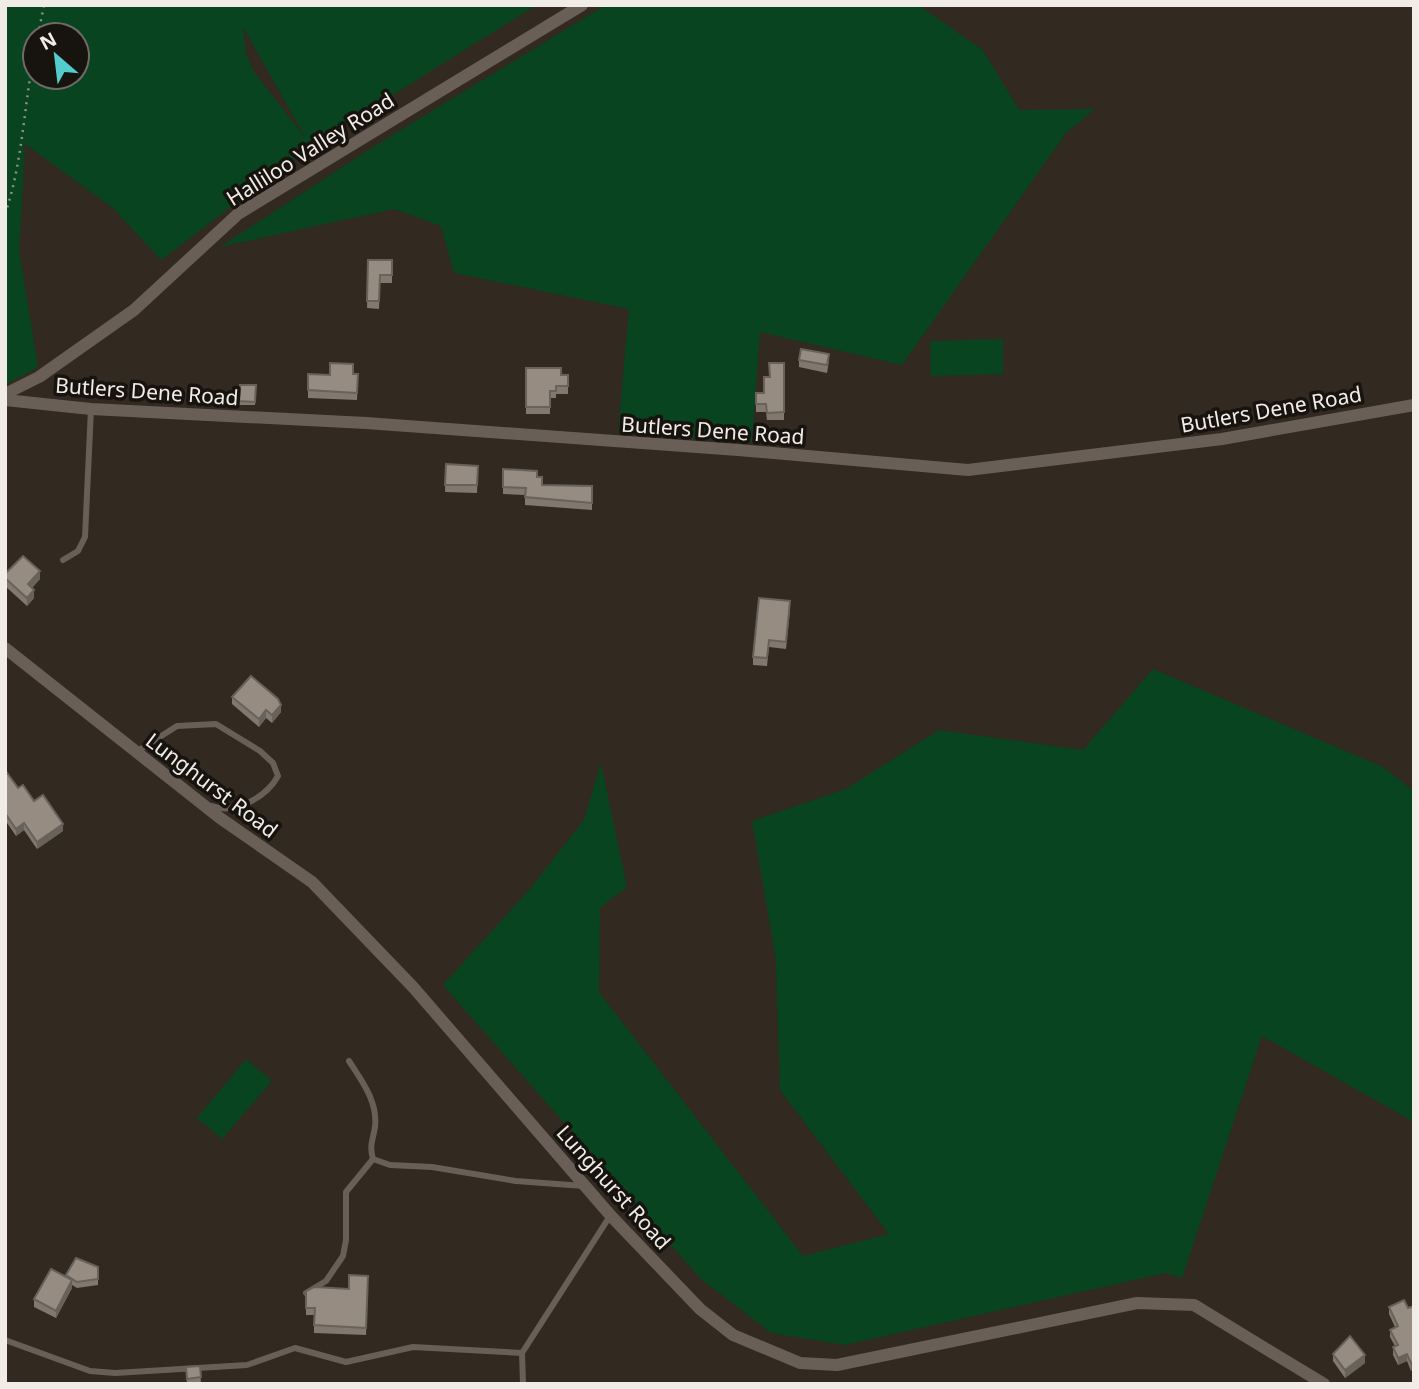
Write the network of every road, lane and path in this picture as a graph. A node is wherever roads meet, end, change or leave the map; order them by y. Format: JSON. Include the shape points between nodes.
{"nodes":[{"id":1,"x":582,"y":5,"type":"edge"},
{"id":2,"x":26,"y":91,"type":"edge"},
{"id":3,"x":5,"y":214,"type":"edge"},
{"id":4,"x":5,"y":394,"type":"edge"},
{"id":5,"x":5,"y":400,"type":"edge"},
{"id":6,"x":1414,"y":405,"type":"edge"},
{"id":7,"x":91,"y":410,"type":"junction"},
{"id":8,"x":63,"y":560,"type":"dead end"},
{"id":9,"x":5,"y":648,"type":"edge"},
{"id":10,"x":136,"y":752,"type":"junction"},
{"id":11,"x":207,"y":804,"type":"junction"},
{"id":12,"x":349,"y":1061,"type":"dead end"},
{"id":13,"x":373,"y":1159,"type":"junction"},
{"id":14,"x":586,"y":1186,"type":"junction"},
{"id":15,"x":611,"y":1216,"type":"junction"},
{"id":16,"x":306,"y":1293,"type":"edge"},
{"id":17,"x":5,"y":1340,"type":"edge"},
{"id":18,"x":522,"y":1353,"type":"junction"},
{"id":19,"x":523,"y":1384,"type":"edge"},
{"id":20,"x":1324,"y":1384,"type":"edge"}],
"edges":[{"from":1,"to":4,"type":"street","name":"Halliloo Valley Road","via":[[238,214],[134,310],[39,377]]},
{"from":2,"to":3,"type":"path","via":[[14,188]]},
{"from":5,"to":7,"type":"street","name":"Butlers Dene Road"},
{"from":6,"to":7,"type":"street","name":"Butlers Dene Road","via":[[1222,439],[968,470],[366,423]]},
{"from":7,"to":8,"type":"lane","via":[[85,537],[78,551]]},
{"from":9,"to":10,"type":"street","name":"Lunghurst Road"},
{"from":10,"to":11,"type":"street","name":"Lunghurst Road"},
{"from":10,"to":11,"type":"lane","via":[[177,726],[216,724],[274,763],[278,776],[270,789],[221,810]]},
{"from":11,"to":14,"type":"street","name":"Lunghurst Road","via":[[312,883],[413,987]]},
{"from":12,"to":13,"type":"lane","via":[[372,1097],[375,1125],[369,1146]]},
{"from":13,"to":14,"type":"lane","via":[[516,1181]]},
{"from":13,"to":16,"type":"lane","via":[[346,1192],[343,1256],[326,1281]]},
{"from":14,"to":15,"type":"street","name":"Lunghurst Road"},
{"from":15,"to":18,"type":"lane"},
{"from":15,"to":20,"type":"street","name":"Lunghurst Road","via":[[700,1309],[725,1328],[800,1363],[837,1365],[1137,1303],[1194,1305]]},
{"from":17,"to":18,"type":"lane","via":[[106,1373],[247,1365],[295,1348],[346,1362],[413,1347]]},
{"from":18,"to":19,"type":"lane"}]}
